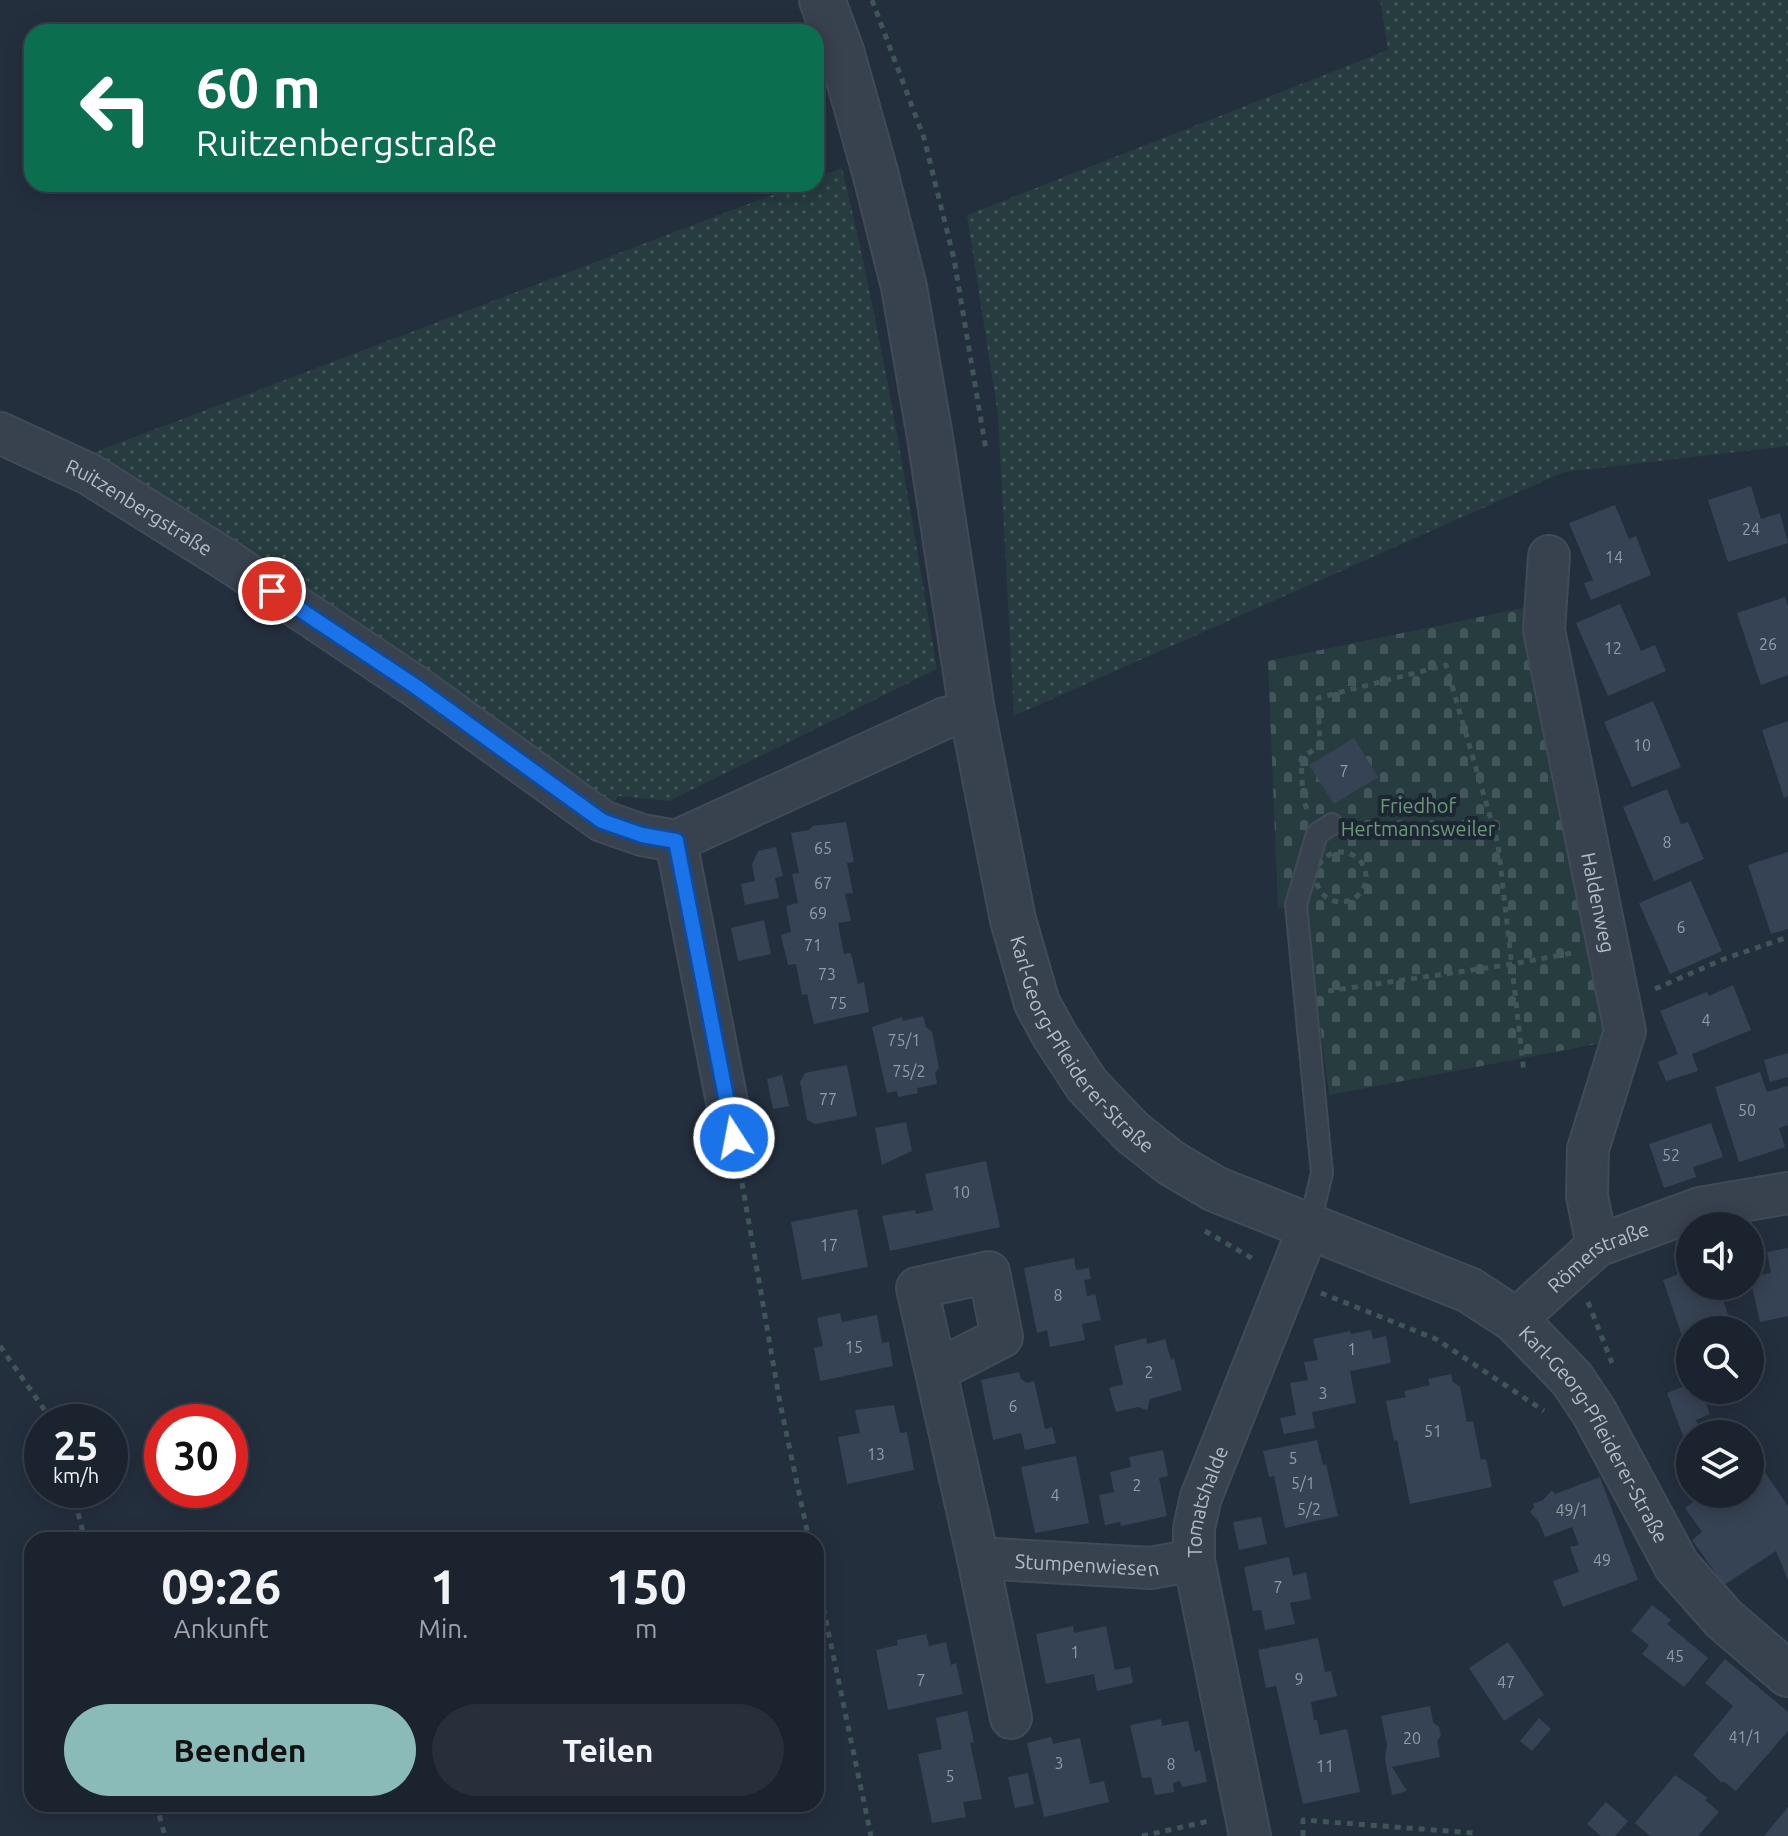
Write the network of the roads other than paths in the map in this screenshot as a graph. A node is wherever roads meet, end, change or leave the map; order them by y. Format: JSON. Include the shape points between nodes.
{"nodes":[{"id":1,"x":822,"y":0,"type":"edge"},
{"id":2,"x":0,"y":433,"type":"edge"},
{"id":3,"x":1549,"y":556,"type":"dead end"},
{"id":4,"x":972,"y":711,"type":"junction"},
{"id":5,"x":1324,"y":829,"type":"road end"},
{"id":6,"x":676,"y":841,"type":"junction"},
{"id":7,"x":734,"y":1138,"type":"road end"},
{"id":8,"x":1788,"y":1193,"type":"edge"},
{"id":9,"x":1309,"y":1227,"type":"junction"},
{"id":10,"x":1597,"y":1246,"type":"junction"},
{"id":11,"x":1515,"y":1320,"type":"junction"},
{"id":12,"x":936,"y":1371,"type":"dead end"},
{"id":13,"x":978,"y":1558,"type":"junction"},
{"id":14,"x":1194,"y":1560,"type":"junction"},
{"id":15,"x":1788,"y":1674,"type":"edge"},
{"id":16,"x":1011,"y":1718,"type":"dead end"},
{"id":17,"x":1247,"y":1825,"type":"edge"}],
"edges":[{"from":1,"to":4,"type":"street","name":"Karl-Georg-Pfleiderer-Straße","via":[[841,51],[904,287]]},
{"from":2,"to":6,"type":"street","name":"Ruitzenbergstraße","via":[[89,474],[225,559],[415,686],[602,821]]},
{"from":3,"to":10,"type":"street","name":"Haldenweg","via":[[1544,630],[1625,1031],[1588,1149],[1587,1196]]},
{"from":4,"to":6,"type":"street","via":[[945,718]]},
{"from":4,"to":9,"type":"street","name":"Karl-Georg-Pfleiderer-Straße","via":[[1013,920],[1037,1003],[1087,1085],[1171,1163],[1215,1189]]},
{"from":5,"to":9,"type":"lane","via":[[1296,905],[1322,1173]]},
{"from":6,"to":7,"type":"street"},
{"from":8,"to":10,"type":"street","name":"Römerstraße","via":[[1700,1208]]},
{"from":9,"to":11,"type":"street","name":"Karl-Georg-Pfleiderer-Straße","via":[[1469,1290]]},
{"from":9,"to":14,"type":"street","name":"Tomatshalde","via":[[1201,1497]]},
{"from":10,"to":11,"type":"street","name":"Römerstraße"},
{"from":11,"to":15,"type":"street","name":"Karl-Georg-Pfleiderer-Straße","via":[[1572,1379],[1594,1412],[1677,1566],[1724,1619]]},
{"from":12,"to":13,"type":"street"},
{"from":13,"to":14,"type":"street","name":"Stumpenwiesen","via":[[1151,1568]]},
{"from":13,"to":16,"type":"street"},
{"from":14,"to":17,"type":"street","name":"Tomatshalde"}]}
